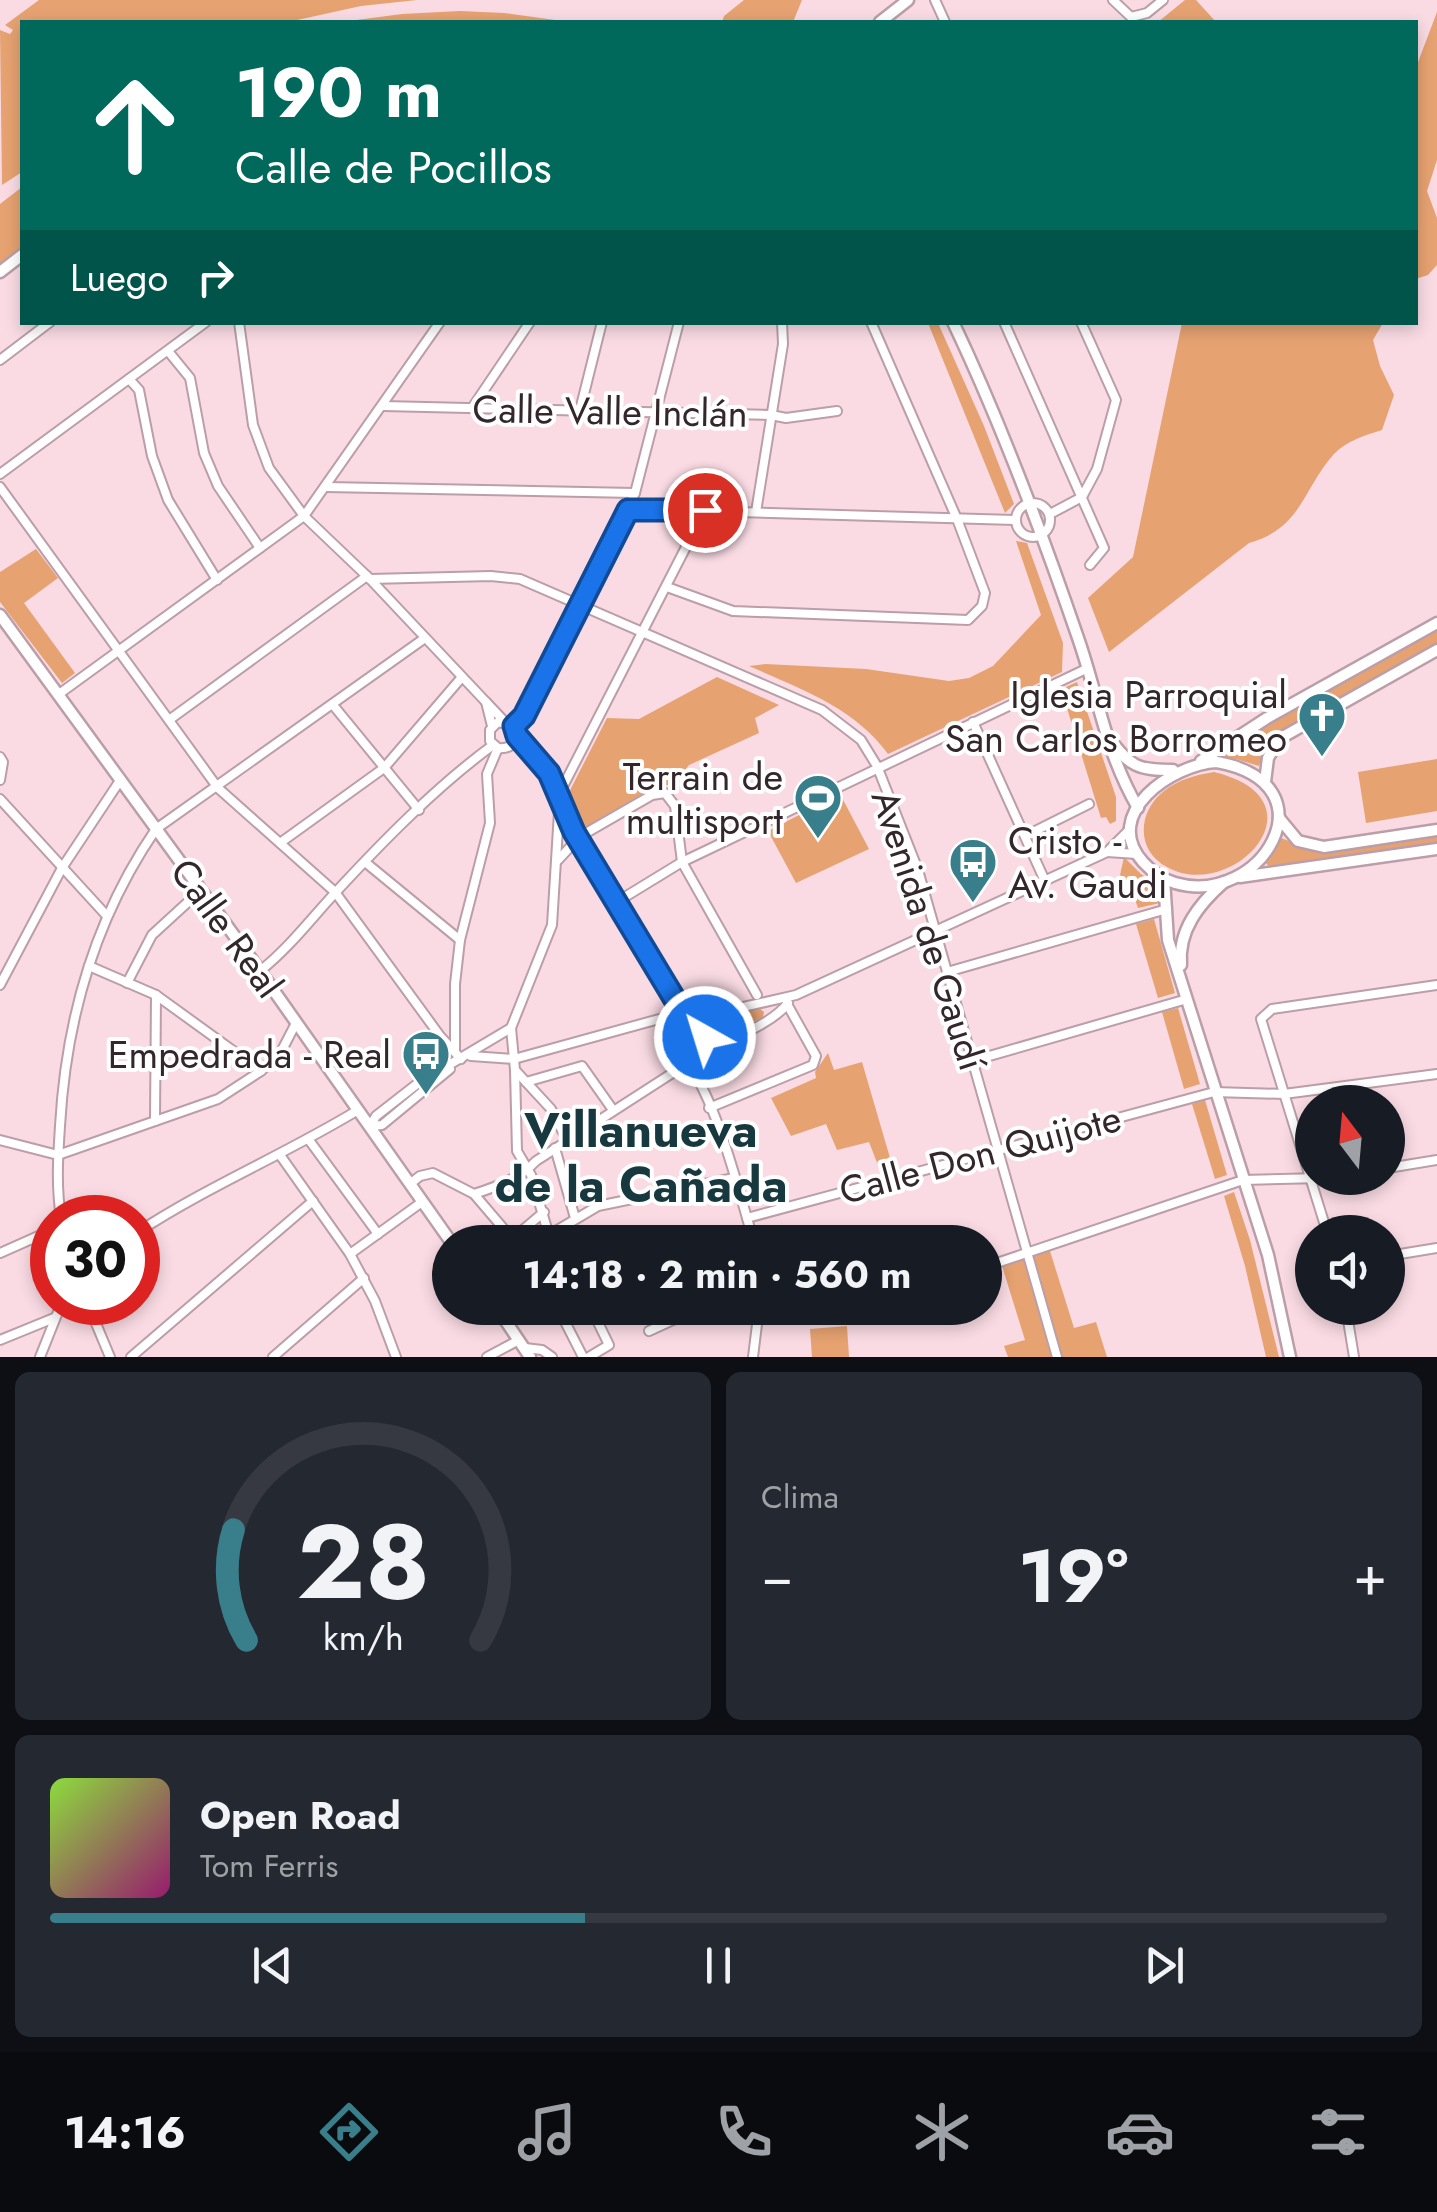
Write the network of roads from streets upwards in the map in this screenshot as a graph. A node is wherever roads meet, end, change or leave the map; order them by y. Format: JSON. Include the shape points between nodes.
{"nodes":[{"id":1,"x":908,"y":0,"type":"edge"},
{"id":2,"x":1113,"y":0,"type":"edge"},
{"id":3,"x":1163,"y":0,"type":"edge"},
{"id":4,"x":883,"y":20,"type":"edge"},
{"id":5,"x":20,"y":257,"type":"edge"},
{"id":6,"x":0,"y":272,"type":"edge"},
{"id":7,"x":46,"y":325,"type":"edge"},
{"id":8,"x":202,"y":325,"type":"edge"},
{"id":9,"x":239,"y":325,"type":"edge"},
{"id":10,"x":438,"y":325,"type":"edge"},
{"id":11,"x":528,"y":325,"type":"edge"},
{"id":12,"x":601,"y":325,"type":"edge"},
{"id":13,"x":678,"y":325,"type":"edge"},
{"id":14,"x":782,"y":325,"type":"edge"},
{"id":15,"x":873,"y":325,"type":"edge"},
{"id":16,"x":954,"y":325,"type":"edge"},
{"id":17,"x":1005,"y":325,"type":"edge"},
{"id":18,"x":1081,"y":325,"type":"edge"},
{"id":19,"x":168,"y":351,"type":"junction"},
{"id":20,"x":0,"y":360,"type":"edge"},
{"id":21,"x":129,"y":379,"type":"junction"},
{"id":22,"x":383,"y":406,"type":"junction"},
{"id":23,"x":472,"y":408,"type":"junction"},
{"id":24,"x":580,"y":410,"type":"junction"},
{"id":25,"x":836,"y":411,"type":"dead end"},
{"id":26,"x":656,"y":412,"type":"junction"},
{"id":27,"x":771,"y":415,"type":"junction"},
{"id":28,"x":0,"y":474,"type":"edge"},
{"id":29,"x":326,"y":486,"type":"junction"},
{"id":30,"x":0,"y":487,"type":"edge"},
{"id":31,"x":635,"y":493,"type":"junction"},
{"id":32,"x":1082,"y":497,"type":"junction"},
{"id":33,"x":1028,"y":503,"type":"junction"},
{"id":34,"x":628,"y":510,"type":"junction"},
{"id":35,"x":705,"y":510,"type":"junction"},
{"id":36,"x":756,"y":512,"type":"junction"},
{"id":37,"x":1050,"y":514,"type":"junction"},
{"id":38,"x":304,"y":516,"type":"junction"},
{"id":39,"x":957,"y":519,"type":"junction"},
{"id":40,"x":1015,"y":520,"type":"junction"},
{"id":41,"x":1040,"y":536,"type":"junction"},
{"id":42,"x":260,"y":548,"type":"junction"},
{"id":43,"x":1090,"y":564,"type":"dead end"},
{"id":44,"x":368,"y":578,"type":"junction"},
{"id":45,"x":217,"y":580,"type":"junction"},
{"id":46,"x":667,"y":587,"type":"junction"},
{"id":47,"x":582,"y":604,"type":"junction"},
{"id":48,"x":0,"y":615,"type":"edge"},
{"id":49,"x":1437,"y":622,"type":"edge"},
{"id":50,"x":644,"y":634,"type":"junction"},
{"id":51,"x":426,"y":638,"type":"junction"},
{"id":52,"x":121,"y":650,"type":"junction"},
{"id":53,"x":1437,"y":650,"type":"edge"},
{"id":54,"x":1086,"y":670,"type":"junction"},
{"id":55,"x":462,"y":677,"type":"junction"},
{"id":56,"x":59,"y":694,"type":"junction"},
{"id":57,"x":486,"y":702,"type":"junction"},
{"id":58,"x":332,"y":706,"type":"junction"},
{"id":59,"x":169,"y":720,"type":"junction"},
{"id":60,"x":504,"y":721,"type":"junction"},
{"id":61,"x":972,"y":722,"type":"junction"},
{"id":62,"x":492,"y":726,"type":"junction"},
{"id":63,"x":514,"y":726,"type":"junction"},
{"id":64,"x":1105,"y":734,"type":"junction"},
{"id":65,"x":517,"y":736,"type":"junction"},
{"id":66,"x":495,"y":747,"type":"junction"},
{"id":67,"x":0,"y":757,"type":"edge"},
{"id":68,"x":475,"y":758,"type":"junction"},
{"id":69,"x":1196,"y":764,"type":"junction"},
{"id":70,"x":488,"y":765,"type":"junction"},
{"id":71,"x":877,"y":766,"type":"junction"},
{"id":72,"x":384,"y":768,"type":"junction"},
{"id":73,"x":1179,"y":770,"type":"junction"},
{"id":74,"x":121,"y":779,"type":"junction"},
{"id":75,"x":0,"y":780,"type":"edge"},
{"id":76,"x":1265,"y":782,"type":"junction"},
{"id":77,"x":218,"y":788,"type":"junction"},
{"id":78,"x":557,"y":798,"type":"junction"},
{"id":79,"x":0,"y":799,"type":"edge"},
{"id":80,"x":1089,"y":804,"type":"dead end"},
{"id":81,"x":1138,"y":808,"type":"junction"},
{"id":82,"x":419,"y":810,"type":"junction"},
{"id":83,"x":559,"y":812,"type":"junction"},
{"id":84,"x":1279,"y":818,"type":"junction"},
{"id":85,"x":1132,"y":828,"type":"junction"},
{"id":86,"x":156,"y":830,"type":"junction"},
{"id":87,"x":1437,"y":830,"type":"edge"},
{"id":88,"x":1025,"y":836,"type":"junction"},
{"id":89,"x":573,"y":839,"type":"junction"},
{"id":90,"x":280,"y":843,"type":"junction"},
{"id":91,"x":557,"y":849,"type":"junction"},
{"id":92,"x":1437,"y":849,"type":"edge"},
{"id":93,"x":1107,"y":852,"type":"junction"},
{"id":94,"x":1137,"y":854,"type":"junction"},
{"id":95,"x":365,"y":862,"type":"junction"},
{"id":96,"x":682,"y":862,"type":"junction"},
{"id":97,"x":558,"y":864,"type":"junction"},
{"id":98,"x":62,"y":868,"type":"junction"},
{"id":99,"x":1164,"y":879,"type":"junction"},
{"id":100,"x":1230,"y":879,"type":"junction"},
{"id":101,"x":1044,"y":881,"type":"junction"},
{"id":102,"x":200,"y":891,"type":"junction"},
{"id":103,"x":336,"y":892,"type":"junction"},
{"id":104,"x":615,"y":903,"type":"junction"},
{"id":105,"x":1167,"y":909,"type":"junction"},
{"id":106,"x":106,"y":916,"type":"junction"},
{"id":107,"x":934,"y":930,"type":"junction"},
{"id":108,"x":460,"y":940,"type":"junction"},
{"id":109,"x":89,"y":966,"type":"junction"},
{"id":110,"x":260,"y":971,"type":"junction"},
{"id":111,"x":947,"y":972,"type":"junction"},
{"id":112,"x":1182,"y":981,"type":"junction"},
{"id":113,"x":127,"y":982,"type":"junction"},
{"id":114,"x":0,"y":985,"type":"edge"},
{"id":115,"x":1437,"y":985,"type":"edge"},
{"id":116,"x":666,"y":987,"type":"junction"},
{"id":117,"x":796,"y":994,"type":"junction"},
{"id":118,"x":757,"y":995,"type":"junction"},
{"id":119,"x":156,"y":996,"type":"junction"},
{"id":120,"x":1187,"y":999,"type":"junction"},
{"id":121,"x":766,"y":1004,"type":"junction"},
{"id":122,"x":788,"y":1004,"type":"junction"},
{"id":123,"x":741,"y":1007,"type":"junction"},
{"id":124,"x":691,"y":1019,"type":"junction"},
{"id":125,"x":768,"y":1020,"type":"junction"},
{"id":126,"x":454,"y":1022,"type":"junction"},
{"id":127,"x":296,"y":1024,"type":"junction"},
{"id":128,"x":677,"y":1024,"type":"junction"},
{"id":129,"x":511,"y":1028,"type":"junction"},
{"id":130,"x":440,"y":1036,"type":"junction"},
{"id":131,"x":456,"y":1050,"type":"junction"},
{"id":132,"x":694,"y":1055,"type":"junction"},
{"id":133,"x":465,"y":1057,"type":"junction"},
{"id":134,"x":514,"y":1058,"type":"junction"},
{"id":135,"x":972,"y":1060,"type":"junction"},
{"id":136,"x":515,"y":1070,"type":"junction"},
{"id":137,"x":261,"y":1072,"type":"junction"},
{"id":138,"x":1437,"y":1074,"type":"edge"},
{"id":139,"x":526,"y":1082,"type":"junction"},
{"id":140,"x":1214,"y":1092,"type":"junction"},
{"id":141,"x":1284,"y":1094,"type":"junction"},
{"id":142,"x":709,"y":1108,"type":"junction"},
{"id":143,"x":358,"y":1110,"type":"junction"},
{"id":144,"x":613,"y":1110,"type":"junction"},
{"id":145,"x":155,"y":1121,"type":"junction"},
{"id":146,"x":1295,"y":1123,"type":"edge"},
{"id":147,"x":370,"y":1126,"type":"junction"},
{"id":148,"x":0,"y":1140,"type":"edge"},
{"id":149,"x":309,"y":1140,"type":"junction"},
{"id":150,"x":567,"y":1140,"type":"junction"},
{"id":151,"x":555,"y":1148,"type":"junction"},
{"id":152,"x":997,"y":1152,"type":"junction"},
{"id":153,"x":58,"y":1155,"type":"junction"},
{"id":154,"x":280,"y":1155,"type":"junction"},
{"id":155,"x":1437,"y":1160,"type":"edge"},
{"id":156,"x":1405,"y":1165,"type":"edge"},
{"id":157,"x":527,"y":1170,"type":"junction"},
{"id":158,"x":734,"y":1178,"type":"junction"},
{"id":159,"x":1295,"y":1179,"type":"edge"},
{"id":160,"x":1243,"y":1180,"type":"junction"},
{"id":161,"x":411,"y":1183,"type":"junction"},
{"id":162,"x":474,"y":1194,"type":"junction"},
{"id":163,"x":57,"y":1195,"type":"edge"},
{"id":164,"x":313,"y":1201,"type":"junction"},
{"id":165,"x":422,"y":1202,"type":"junction"},
{"id":166,"x":544,"y":1212,"type":"junction"},
{"id":167,"x":575,"y":1218,"type":"junction"},
{"id":168,"x":747,"y":1218,"type":"junction"},
{"id":169,"x":160,"y":1219,"type":"edge"},
{"id":170,"x":439,"y":1225,"type":"edge"},
{"id":171,"x":501,"y":1225,"type":"edge"},
{"id":172,"x":528,"y":1225,"type":"edge"},
{"id":173,"x":547,"y":1225,"type":"edge"},
{"id":174,"x":567,"y":1225,"type":"edge"},
{"id":175,"x":749,"y":1225,"type":"edge"},
{"id":176,"x":378,"y":1234,"type":"junction"},
{"id":177,"x":30,"y":1240,"type":"edge"},
{"id":178,"x":1437,"y":1248,"type":"edge"},
{"id":179,"x":1025,"y":1252,"type":"junction"},
{"id":180,"x":0,"y":1253,"type":"edge"},
{"id":181,"x":1405,"y":1253,"type":"edge"},
{"id":182,"x":350,"y":1254,"type":"junction"},
{"id":183,"x":1002,"y":1261,"type":"edge"},
{"id":184,"x":364,"y":1278,"type":"junction"},
{"id":185,"x":37,"y":1325,"type":"edge"},
{"id":186,"x":51,"y":1325,"type":"edge"},
{"id":187,"x":97,"y":1325,"type":"edge"},
{"id":188,"x":509,"y":1325,"type":"edge"},
{"id":189,"x":568,"y":1325,"type":"edge"},
{"id":190,"x":600,"y":1325,"type":"edge"},
{"id":191,"x":662,"y":1325,"type":"edge"},
{"id":192,"x":757,"y":1325,"type":"edge"},
{"id":193,"x":1349,"y":1325,"type":"edge"},
{"id":194,"x":649,"y":1331,"type":"dead end"},
{"id":195,"x":0,"y":1340,"type":"edge"},
{"id":196,"x":525,"y":1348,"type":"edge"},
{"id":197,"x":395,"y":1356,"type":"edge"},
{"id":198,"x":40,"y":1357,"type":"edge"},
{"id":199,"x":110,"y":1357,"type":"edge"},
{"id":200,"x":131,"y":1357,"type":"edge"},
{"id":201,"x":273,"y":1357,"type":"edge"},
{"id":202,"x":487,"y":1357,"type":"edge"},
{"id":203,"x":552,"y":1357,"type":"edge"},
{"id":204,"x":586,"y":1357,"type":"edge"},
{"id":205,"x":754,"y":1357,"type":"edge"},
{"id":206,"x":1057,"y":1357,"type":"edge"},
{"id":207,"x":1290,"y":1357,"type":"edge"},
{"id":208,"x":1354,"y":1357,"type":"edge"}],
"edges":[{"from":1,"to":4,"type":"street"},
{"from":2,"to":3,"type":"street","via":[[1131,16],[1147,14]]},
{"from":5,"to":6,"type":"street"},
{"from":7,"to":20,"type":"street"},
{"from":8,"to":19,"type":"street"},
{"from":9,"to":38,"type":"street","via":[[253,425],[269,468]]},
{"from":10,"to":22,"type":"street"},
{"from":11,"to":23,"type":"street"},
{"from":12,"to":24,"type":"street"},
{"from":13,"to":26,"type":"street"},
{"from":14,"to":27,"type":"street"},
{"from":15,"to":39,"type":"street"},
{"from":16,"to":33,"type":"street"},
{"from":17,"to":32,"type":"street"},
{"from":18,"to":32,"type":"street","via":[[1116,400]]},
{"from":19,"to":21,"type":"street"},
{"from":19,"to":42,"type":"street","via":[[190,378],[204,452],[218,486]]},
{"from":21,"to":28,"type":"street"},
{"from":21,"to":45,"type":"street","via":[[139,390],[168,500]]},
{"from":22,"to":23,"type":"street","name":"Calle Valle Inclán"},
{"from":22,"to":29,"type":"street"},
{"from":23,"to":24,"type":"street","name":"Calle Valle Inclán"},
{"from":24,"to":26,"type":"street","name":"Calle Valle Inclán"},
{"from":25,"to":27,"type":"street","name":"Calle Valle Inclán"},
{"from":26,"to":27,"type":"street","name":"Calle Valle Inclán"},
{"from":26,"to":31,"type":"street"},
{"from":27,"to":36,"type":"street"},
{"from":29,"to":31,"type":"street"},
{"from":29,"to":38,"type":"street"},
{"from":30,"to":52,"type":"street"},
{"from":31,"to":34,"type":"street"},
{"from":32,"to":37,"type":"street"},
{"from":32,"to":43,"type":"street","via":[[1104,548]]},
{"from":33,"to":37,"type":"street"},
{"from":33,"to":40,"type":"street"},
{"from":33,"to":41,"type":"street"},
{"from":34,"to":35,"type":"street"},
{"from":34,"to":47,"type":"street"},
{"from":35,"to":36,"type":"street"},
{"from":35,"to":46,"type":"street"},
{"from":36,"to":39,"type":"street"},
{"from":37,"to":41,"type":"street"},
{"from":38,"to":42,"type":"street"},
{"from":38,"to":44,"type":"street"},
{"from":39,"to":40,"type":"street"},
{"from":39,"to":46,"type":"street","via":[[986,594],[968,620],[732,611]]},
{"from":40,"to":41,"type":"street","via":[[1030,538]]},
{"from":41,"to":54,"type":"street"},
{"from":42,"to":45,"type":"street"},
{"from":44,"to":47,"type":"street","name":"Avenida de Gaudí","via":[[506,578]]},
{"from":44,"to":51,"type":"street"},
{"from":44,"to":59,"type":"street"},
{"from":45,"to":52,"type":"street"},
{"from":46,"to":50,"type":"street"},
{"from":47,"to":50,"type":"street","name":"Avenida de Gaudí"},
{"from":47,"to":63,"type":"street"},
{"from":48,"to":56,"type":"street","name":"Calle Real"},
{"from":49,"to":69,"type":"street"},
{"from":50,"to":71,"type":"street","name":"Avenida de Gaudí","via":[[822,710],[861,740]]},
{"from":50,"to":78,"type":"street"},
{"from":51,"to":55,"type":"street"},
{"from":51,"to":58,"type":"street"},
{"from":52,"to":56,"type":"street"},
{"from":52,"to":59,"type":"street"},
{"from":53,"to":76,"type":"street","via":[[1279,740]]},
{"from":54,"to":61,"type":"street"},
{"from":54,"to":64,"type":"street"},
{"from":55,"to":57,"type":"street"},
{"from":55,"to":72,"type":"street"},
{"from":56,"to":74,"type":"street","name":"Calle Real"},
{"from":57,"to":60,"type":"street"},
{"from":57,"to":62,"type":"street"},
{"from":58,"to":72,"type":"street"},
{"from":58,"to":77,"type":"street"},
{"from":59,"to":77,"type":"street"},
{"from":60,"to":62,"type":"street"},
{"from":60,"to":63,"type":"street"},
{"from":61,"to":71,"type":"street"},
{"from":61,"to":88,"type":"street"},
{"from":62,"to":66,"type":"street"},
{"from":63,"to":65,"type":"street"},
{"from":64,"to":73,"type":"street","via":[[1134,766]]},
{"from":64,"to":81,"type":"street"},
{"from":65,"to":66,"type":"street","via":[[506,749]]},
{"from":65,"to":78,"type":"street","via":[[544,764]]},
{"from":66,"to":68,"type":"street"},
{"from":66,"to":70,"type":"street"},
{"from":67,"to":75,"type":"street"},
{"from":68,"to":70,"type":"street"},
{"from":68,"to":82,"type":"street"},
{"from":69,"to":73,"type":"street"},
{"from":69,"to":76,"type":"street","via":[[1232,765]]},
{"from":70,"to":108,"type":"street","via":[[490,823]]},
{"from":71,"to":96,"type":"street"},
{"from":71,"to":107,"type":"street","name":"Avenida de Gaudí"},
{"from":72,"to":82,"type":"street"},
{"from":72,"to":90,"type":"street"},
{"from":73,"to":81,"type":"street","via":[[1151,789]]},
{"from":74,"to":86,"type":"street","name":"Calle Real"},
{"from":74,"to":98,"type":"street"},
{"from":76,"to":84,"type":"street"},
{"from":77,"to":86,"type":"street"},
{"from":77,"to":90,"type":"street"},
{"from":78,"to":83,"type":"street"},
{"from":78,"to":89,"type":"street"},
{"from":79,"to":98,"type":"street"},
{"from":80,"to":88,"type":"street"},
{"from":81,"to":85,"type":"street"},
{"from":82,"to":95,"type":"street"},
{"from":83,"to":89,"type":"street"},
{"from":83,"to":91,"type":"street"},
{"from":84,"to":87,"type":"street","via":[[1298,841],[1324,847]]},
{"from":84,"to":100,"type":"street","via":[[1261,859]]},
{"from":85,"to":93,"type":"street"},
{"from":85,"to":94,"type":"street"},
{"from":86,"to":102,"type":"street","name":"Calle Real"},
{"from":86,"to":106,"type":"street"},
{"from":88,"to":101,"type":"street"},
{"from":89,"to":91,"type":"street"},
{"from":89,"to":96,"type":"street","via":[[665,793],[675,806]]},
{"from":89,"to":97,"type":"street"},
{"from":89,"to":104,"type":"street"},
{"from":90,"to":103,"type":"street"},
{"from":91,"to":97,"type":"street"},
{"from":92,"to":100,"type":"street"},
{"from":93,"to":94,"type":"street"},
{"from":93,"to":101,"type":"street"},
{"from":94,"to":99,"type":"street"},
{"from":95,"to":103,"type":"street"},
{"from":95,"to":108,"type":"street"},
{"from":96,"to":104,"type":"street"},
{"from":96,"to":118,"type":"street"},
{"from":97,"to":129,"type":"street","via":[[550,932]]},
{"from":98,"to":106,"type":"street"},
{"from":98,"to":114,"type":"street"},
{"from":99,"to":100,"type":"street","via":[[1200,886]]},
{"from":99,"to":105,"type":"street"},
{"from":100,"to":112,"type":"street","via":[[1204,899],[1187,926]]},
{"from":101,"to":107,"type":"street"},
{"from":102,"to":110,"type":"street","name":"Calle Real"},
{"from":102,"to":113,"type":"street","via":[[152,935]]},
{"from":103,"to":110,"type":"street"},
{"from":103,"to":130,"type":"street"},
{"from":104,"to":116,"type":"street"},
{"from":105,"to":111,"type":"street"},
{"from":105,"to":112,"type":"street","via":[[1168,940]]},
{"from":106,"to":109,"type":"street"},
{"from":107,"to":111,"type":"street","name":"Avenida de Gaudí"},
{"from":107,"to":117,"type":"street"},
{"from":108,"to":126,"type":"street"},
{"from":109,"to":113,"type":"street"},
{"from":109,"to":153,"type":"street","via":[[71,1024]]},
{"from":110,"to":127,"type":"street","name":"Calle Real"},
{"from":111,"to":135,"type":"street","name":"Avenida de Gaudí"},
{"from":112,"to":120,"type":"street"},
{"from":113,"to":119,"type":"street"},
{"from":115,"to":141,"type":"street","via":[[1272,1010],[1260,1019]]},
{"from":116,"to":124,"type":"street"},
{"from":116,"to":128,"type":"street"},
{"from":117,"to":121,"type":"street"},
{"from":117,"to":122,"type":"street"},
{"from":118,"to":121,"type":"street"},
{"from":118,"to":123,"type":"street"},
{"from":119,"to":137,"type":"street"},
{"from":119,"to":145,"type":"street"},
{"from":120,"to":135,"type":"street"},
{"from":120,"to":140,"type":"street"},
{"from":121,"to":123,"type":"street"},
{"from":121,"to":125,"type":"street"},
{"from":122,"to":125,"type":"street"},
{"from":122,"to":142,"type":"street","via":[[816,1056],[813,1065]]},
{"from":123,"to":124,"type":"street"},
{"from":124,"to":128,"type":"street"},
{"from":124,"to":132,"type":"street","via":[[705,1037]]},
{"from":125,"to":132,"type":"street"},
{"from":126,"to":130,"type":"street"},
{"from":126,"to":131,"type":"street"},
{"from":127,"to":137,"type":"street"},
{"from":127,"to":143,"type":"street","name":"Calle Real"},
{"from":128,"to":132,"type":"street","via":[[682,1046]]},
{"from":128,"to":134,"type":"street","via":[[663,1018]]},
{"from":129,"to":133,"type":"street"},
{"from":129,"to":134,"type":"street"},
{"from":130,"to":131,"type":"street"},
{"from":131,"to":133,"type":"street"},
{"from":132,"to":142,"type":"street"},
{"from":132,"to":144,"type":"street"},
{"from":133,"to":134,"type":"street"},
{"from":133,"to":147,"type":"street","via":[[403,1095]]},
{"from":134,"to":136,"type":"street"},
{"from":135,"to":152,"type":"street","name":"Avenida de Gaudí"},
{"from":136,"to":139,"type":"street"},
{"from":136,"to":157,"type":"street","via":[[515,1136]]},
{"from":137,"to":145,"type":"street","via":[[218,1099]]},
{"from":138,"to":141,"type":"street","name":"Calle Don Quijote"},
{"from":139,"to":144,"type":"street","via":[[582,1066]]},
{"from":139,"to":150,"type":"street"},
{"from":140,"to":141,"type":"street","name":"Calle Don Quijote"},
{"from":140,"to":152,"type":"street","name":"Calle Don Quijote"},
{"from":140,"to":160,"type":"street"},
{"from":141,"to":146,"type":"street"},
{"from":142,"to":158,"type":"street"},
{"from":143,"to":147,"type":"street","name":"Calle Real"},
{"from":143,"to":149,"type":"street"},
{"from":144,"to":150,"type":"street"},
{"from":145,"to":153,"type":"street"},
{"from":147,"to":161,"type":"street","name":"Calle Real"},
{"from":148,"to":153,"type":"street"},
{"from":149,"to":154,"type":"street"},
{"from":149,"to":176,"type":"street"},
{"from":150,"to":151,"type":"street"},
{"from":151,"to":157,"type":"street"},
{"from":151,"to":167,"type":"street"},
{"from":152,"to":168,"type":"street","name":"Calle Don Quijote"},
{"from":152,"to":179,"type":"street","name":"Avenida de Gaudí"},
{"from":153,"to":163,"type":"street"},
{"from":154,"to":164,"type":"street"},
{"from":154,"to":169,"type":"street"},
{"from":155,"to":156,"type":"street"},
{"from":157,"to":162,"type":"street"},
{"from":157,"to":166,"type":"street"},
{"from":158,"to":167,"type":"street","via":[[598,1206]]},
{"from":158,"to":168,"type":"street"},
{"from":159,"to":160,"type":"street"},
{"from":160,"to":179,"type":"street"},
{"from":160,"to":207,"type":"street"},
{"from":161,"to":162,"type":"street","via":[[433,1172]]},
{"from":161,"to":165,"type":"street","name":"Calle Real"},
{"from":162,"to":171,"type":"street"},
{"from":164,"to":182,"type":"street"},
{"from":164,"to":200,"type":"street"},
{"from":165,"to":170,"type":"street","name":"Calle Real"},
{"from":165,"to":176,"type":"street"},
{"from":166,"to":172,"type":"street"},
{"from":166,"to":173,"type":"street"},
{"from":167,"to":174,"type":"street"},
{"from":168,"to":175,"type":"street"},
{"from":176,"to":182,"type":"street"},
{"from":177,"to":180,"type":"street"},
{"from":178,"to":181,"type":"street"},
{"from":179,"to":183,"type":"street"},
{"from":179,"to":206,"type":"street","name":"Avenida de Gaudí"},
{"from":182,"to":184,"type":"street"},
{"from":184,"to":197,"type":"street"},
{"from":184,"to":201,"type":"street"},
{"from":185,"to":195,"type":"street"},
{"from":186,"to":198,"type":"street"},
{"from":187,"to":199,"type":"street"},
{"from":188,"to":196,"type":"street"},
{"from":189,"to":204,"type":"street"},
{"from":190,"to":204,"type":"street","via":[[609,1344]]},
{"from":191,"to":194,"type":"street"},
{"from":192,"to":205,"type":"street"},
{"from":193,"to":208,"type":"street"},
{"from":196,"to":202,"type":"street"},
{"from":196,"to":203,"type":"street"}]}
